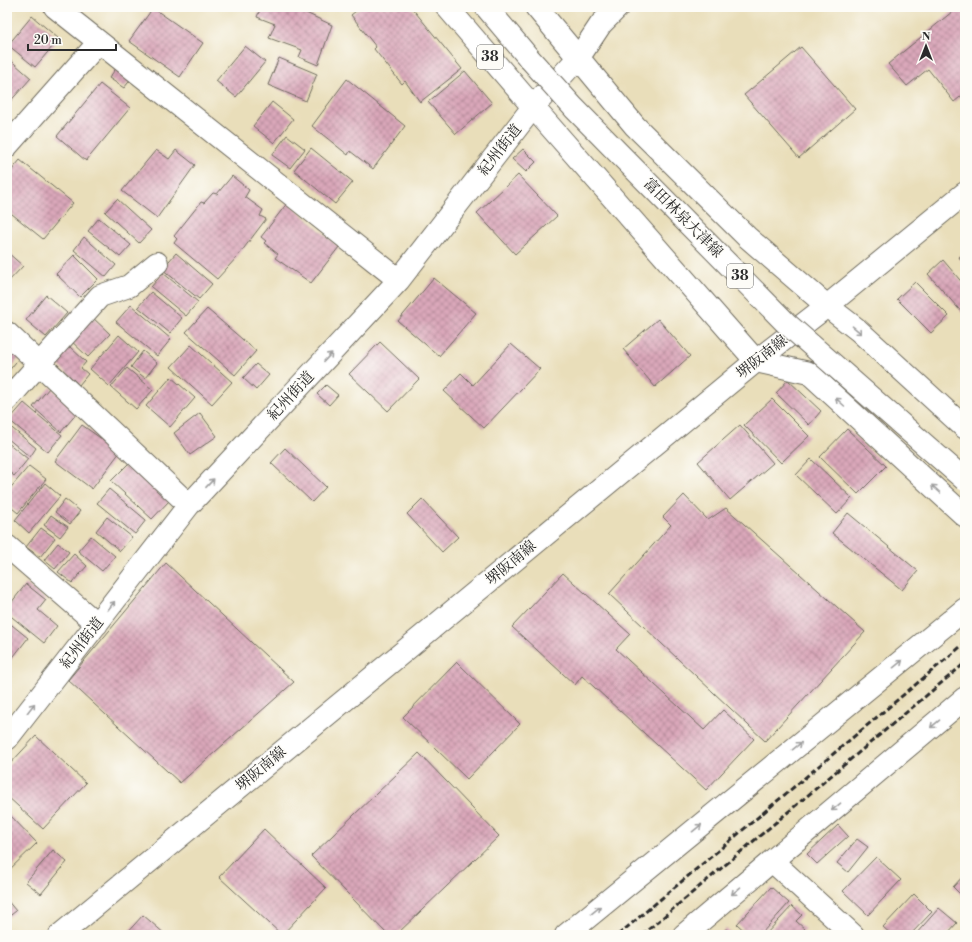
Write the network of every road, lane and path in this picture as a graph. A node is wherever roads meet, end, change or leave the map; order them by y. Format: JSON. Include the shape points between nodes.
{"nodes":[{"id":1,"x":55,"y":7,"type":"edge"},
{"id":2,"x":447,"y":7,"type":"edge"},
{"id":3,"x":486,"y":7,"type":"edge"},
{"id":4,"x":536,"y":7,"type":"edge"},
{"id":5,"x":618,"y":7,"type":"edge"},
{"id":6,"x":601,"y":16,"type":"edge"},
{"id":7,"x":99,"y":42,"type":"junction"},
{"id":8,"x":579,"y":57,"type":"junction"},
{"id":9,"x":533,"y":107,"type":"junction"},
{"id":10,"x":7,"y":146,"type":"edge"},
{"id":11,"x":965,"y":193,"type":"edge"},
{"id":12,"x":157,"y":263,"type":"dead end"},
{"id":13,"x":399,"y":280,"type":"junction"},
{"id":14,"x":827,"y":306,"type":"junction"},
{"id":15,"x":7,"y":333,"type":"edge"},
{"id":16,"x":756,"y":361,"type":"junction"},
{"id":17,"x":39,"y":363,"type":"junction"},
{"id":18,"x":7,"y":400,"type":"edge"},
{"id":19,"x":965,"y":428,"type":"edge"},
{"id":20,"x":965,"y":480,"type":"edge"},
{"id":21,"x":189,"y":505,"type":"junction"},
{"id":22,"x":965,"y":516,"type":"edge"},
{"id":23,"x":7,"y":546,"type":"edge"},
{"id":24,"x":965,"y":609,"type":"edge"},
{"id":25,"x":97,"y":624,"type":"junction"},
{"id":26,"x":965,"y":698,"type":"edge"},
{"id":27,"x":7,"y":739,"type":"edge"},
{"id":28,"x":772,"y":861,"type":"junction"},
{"id":29,"x":60,"y":935,"type":"edge"},
{"id":30,"x":566,"y":935,"type":"edge"},
{"id":31,"x":684,"y":935,"type":"edge"},
{"id":32,"x":853,"y":935,"type":"edge"}],
"edges":[{"from":1,"to":7,"type":"street"},
{"from":2,"to":9,"type":"street","number":"38"},
{"from":3,"to":20,"type":"street","name":"富田林泉大津線","number":"38","bridge":true,"via":[[574,108],[786,323]]},
{"from":4,"to":8,"type":"street","number":"38"},
{"from":5,"to":6,"type":"street"},
{"from":6,"to":8,"type":"street","name":"紀州街道"},
{"from":7,"to":10,"type":"street"},
{"from":7,"to":13,"type":"street"},
{"from":8,"to":9,"type":"street","name":"紀州街道"},
{"from":8,"to":14,"type":"street","number":"38","via":[[635,126],[747,237]]},
{"from":9,"to":13,"type":"street","name":"紀州街道"},
{"from":9,"to":16,"type":"street","number":"38"},
{"from":11,"to":14,"type":"street","name":"堺阪南線"},
{"from":12,"to":17,"type":"street","via":[[129,286],[100,296]]},
{"from":21,"to":13,"type":"street","name":"紀州街道","one_way":true},
{"from":14,"to":16,"type":"street","name":"堺阪南線"},
{"from":14,"to":19,"type":"street","one_way":true,"via":[[858,330]]},
{"from":15,"to":17,"type":"street"},
{"from":22,"to":16,"type":"street","one_way":true,"via":[[809,373]]},
{"from":16,"to":29,"type":"street","name":"堺阪南線"},
{"from":17,"to":18,"type":"street"},
{"from":17,"to":21,"type":"street"},
{"from":25,"to":21,"type":"street","name":"紀州街道","one_way":true},
{"from":23,"to":25,"type":"street"},
{"from":30,"to":24,"type":"street","one_way":true},
{"from":27,"to":25,"type":"street","name":"紀州街道","one_way":true},
{"from":26,"to":28,"type":"street","one_way":true},
{"from":28,"to":31,"type":"street","one_way":true},
{"from":28,"to":32,"type":"street"}]}
